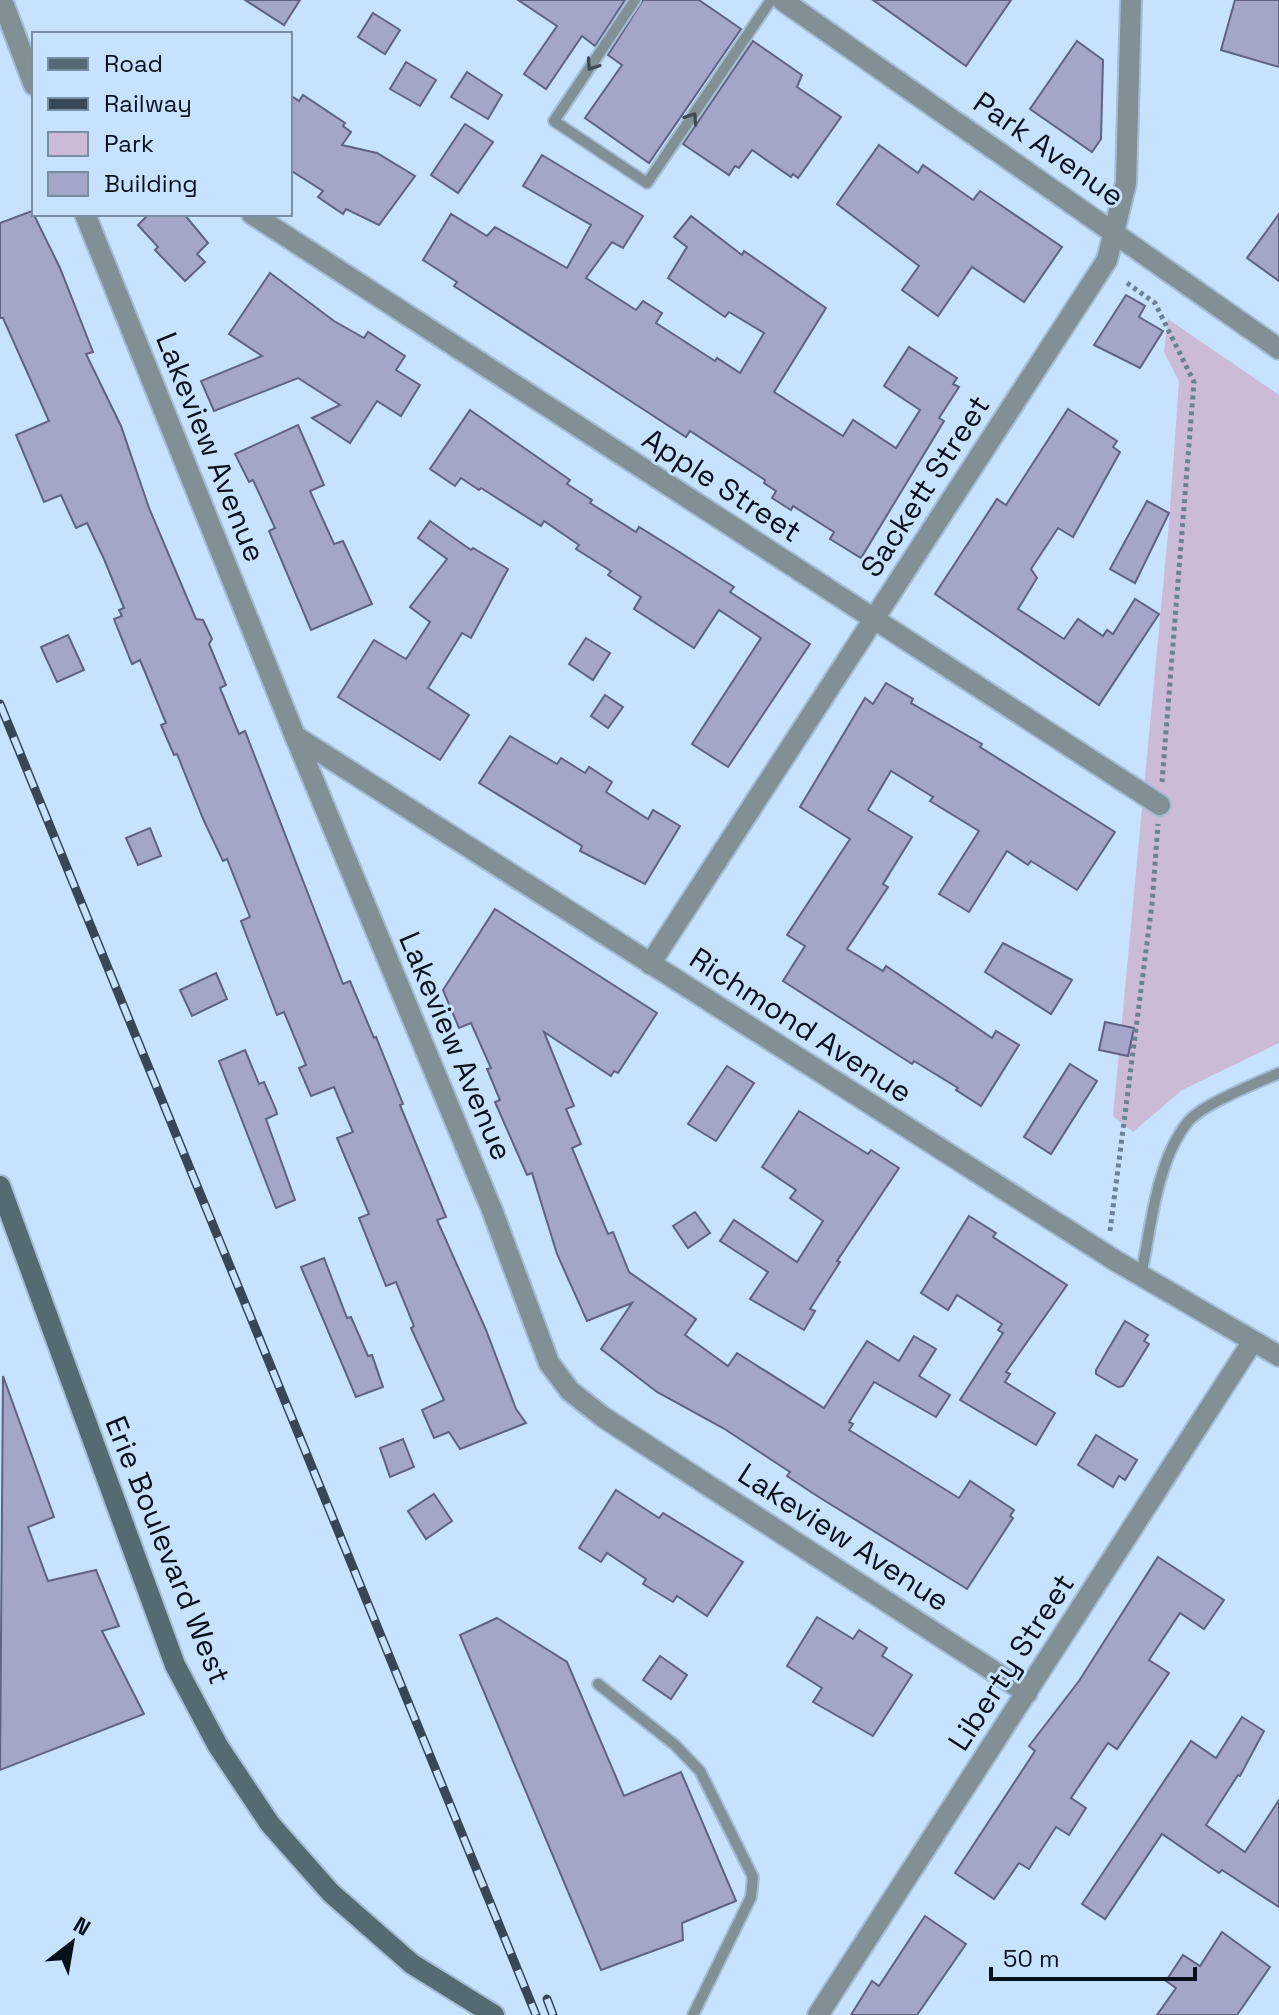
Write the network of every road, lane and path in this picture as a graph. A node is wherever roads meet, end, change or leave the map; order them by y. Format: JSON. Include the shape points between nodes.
{"nodes":[{"id":1,"x":2,"y":0,"type":"edge"},
{"id":2,"x":635,"y":0,"type":"edge"},
{"id":3,"x":771,"y":0,"type":"edge"},
{"id":4,"x":782,"y":0,"type":"edge"},
{"id":5,"x":1131,"y":0,"type":"edge"},
{"id":6,"x":32,"y":80,"type":"edge"},
{"id":7,"x":86,"y":216,"type":"edge"},
{"id":8,"x":255,"y":216,"type":"edge"},
{"id":9,"x":1116,"y":232,"type":"junction"},
{"id":10,"x":1127,"y":283,"type":"dead end"},
{"id":11,"x":1279,"y":349,"type":"edge"},
{"id":12,"x":875,"y":620,"type":"junction"},
{"id":13,"x":295,"y":736,"type":"junction"},
{"id":14,"x":1160,"y":805,"type":"junction"},
{"id":15,"x":650,"y":964,"type":"junction"},
{"id":16,"x":1279,"y":1073,"type":"edge"},
{"id":17,"x":0,"y":1186,"type":"edge"},
{"id":18,"x":1107,"y":1256,"type":"junction"},
{"id":19,"x":1141,"y":1276,"type":"junction"},
{"id":20,"x":1253,"y":1341,"type":"junction"},
{"id":21,"x":1279,"y":1356,"type":"edge"},
{"id":22,"x":598,"y":1684,"type":"dead end"},
{"id":23,"x":1027,"y":1693,"type":"junction"},
{"id":24,"x":473,"y":2009,"type":"edge"},
{"id":25,"x":494,"y":2015,"type":"edge"},
{"id":26,"x":693,"y":2015,"type":"edge"},
{"id":27,"x":818,"y":2015,"type":"edge"}],
"edges":[{"from":1,"to":6,"type":"street"},
{"from":2,"to":3,"type":"lane","one_way":true,"via":[[554,121],[647,183]]},
{"from":4,"to":9,"type":"street","name":"Park Avenue"},
{"from":5,"to":9,"type":"street","name":"Sackett Street","via":[[1126,183]]},
{"from":7,"to":13,"type":"street","name":"Lakeview Avenue"},
{"from":8,"to":12,"type":"street","name":"Apple Street"},
{"from":9,"to":11,"type":"street","name":"Park Avenue"},
{"from":9,"to":12,"type":"street","name":"Sackett Street","via":[[1107,260]]},
{"from":10,"to":14,"type":"path","via":[[1155,303],[1194,382]]},
{"from":12,"to":14,"type":"street","name":"Apple Street"},
{"from":12,"to":15,"type":"street","name":"Sackett Street"},
{"from":13,"to":15,"type":"street","name":"Richmond Avenue"},
{"from":13,"to":23,"type":"street","name":"Lakeview Avenue","via":[[492,1210],[549,1363],[570,1391]]},
{"from":14,"to":18,"type":"path"},
{"from":15,"to":18,"type":"street","name":"Richmond Avenue"},
{"from":16,"to":19,"type":"lane","via":[[1188,1121],[1164,1167]]},
{"from":17,"to":24,"type":"main road","name":"Erie Boulevard West","via":[[170,1651],[218,1746],[270,1824],[331,1893]]},
{"from":18,"to":19,"type":"street","name":"Richmond Avenue"},
{"from":19,"to":20,"type":"street","name":"Richmond Avenue"},
{"from":20,"to":21,"type":"street","name":"Richmond Avenue"},
{"from":20,"to":23,"type":"street","name":"Liberty Street"},
{"from":22,"to":26,"type":"lane","via":[[700,1771],[753,1877],[751,1897]]},
{"from":23,"to":27,"type":"street","name":"Liberty Street"},
{"from":24,"to":25,"type":"main road","name":"Erie Boulevard West"}]}
